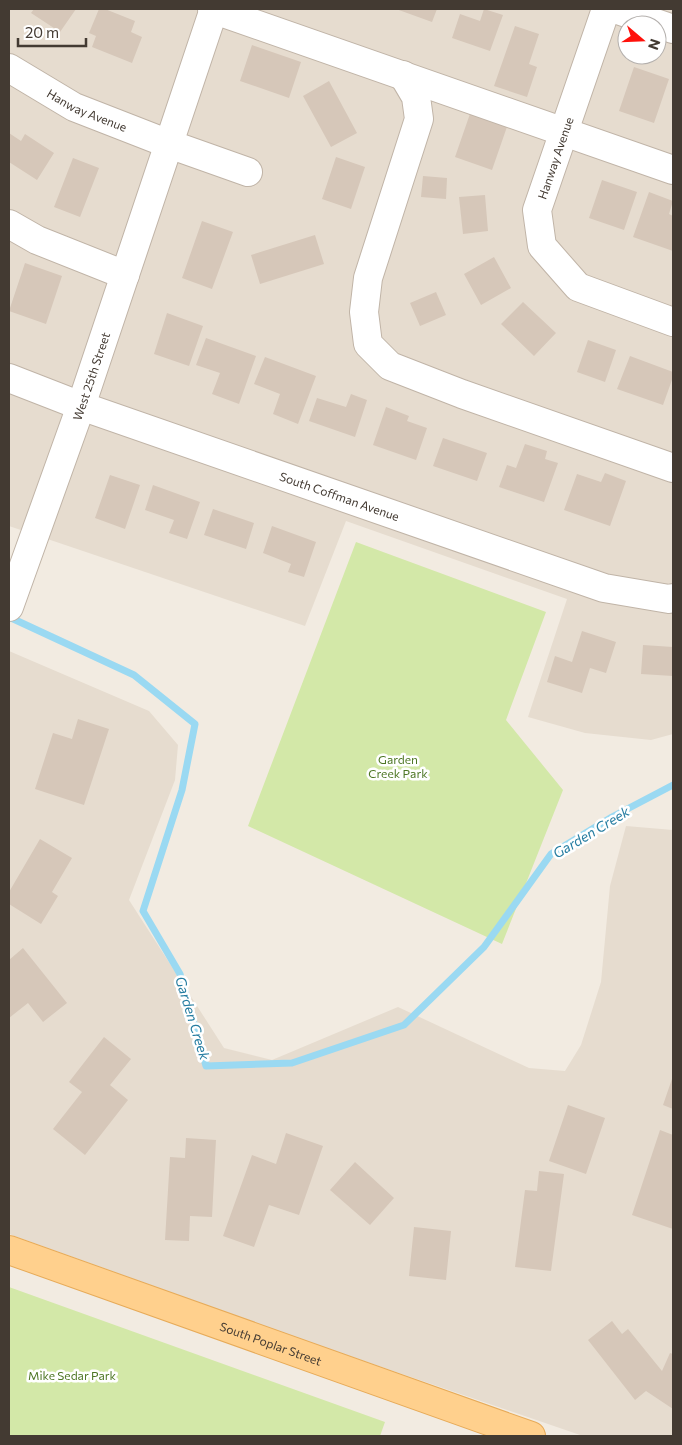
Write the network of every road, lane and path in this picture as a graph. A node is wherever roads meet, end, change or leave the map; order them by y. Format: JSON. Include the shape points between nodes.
{"nodes":[{"id":1,"x":213,"y":9,"type":"edge"},
{"id":2,"x":606,"y":9,"type":"edge"},
{"id":3,"x":615,"y":9,"type":"edge"},
{"id":4,"x":673,"y":29,"type":"edge"},
{"id":5,"x":9,"y":68,"type":"edge"},
{"id":6,"x":403,"y":76,"type":"junction"},
{"id":7,"x":564,"y":132,"type":"junction"},
{"id":8,"x":169,"y":144,"type":"junction"},
{"id":9,"x":673,"y":170,"type":"edge"},
{"id":10,"x":248,"y":172,"type":"dead end"},
{"id":11,"x":9,"y":224,"type":"edge"},
{"id":12,"x":125,"y":275,"type":"junction"},
{"id":13,"x":673,"y":322,"type":"edge"},
{"id":14,"x":9,"y":378,"type":"edge"},
{"id":15,"x":81,"y":406,"type":"junction"},
{"id":16,"x":673,"y":468,"type":"edge"},
{"id":17,"x":673,"y":598,"type":"edge"},
{"id":18,"x":9,"y":607,"type":"edge"},
{"id":19,"x":9,"y":1250,"type":"edge"},
{"id":20,"x":531,"y":1436,"type":"edge"}],
"edges":[{"from":1,"to":6,"type":"street"},
{"from":1,"to":8,"type":"street","name":"West 25th Street"},
{"from":2,"to":7,"type":"street","name":"Hanway Avenue"},
{"from":3,"to":4,"type":"street"},
{"from":5,"to":8,"type":"street","name":"Hanway Avenue","via":[[74,107]]},
{"from":6,"to":7,"type":"street"},
{"from":6,"to":16,"type":"street","via":[[416,97],[419,118],[368,278],[364,312],[368,344],[390,366]]},
{"from":7,"to":9,"type":"street"},
{"from":7,"to":13,"type":"street","name":"Hanway Avenue","via":[[537,210],[542,246],[578,287]]},
{"from":8,"to":10,"type":"street"},
{"from":8,"to":12,"type":"street","name":"West 25th Street"},
{"from":11,"to":12,"type":"street","via":[[37,240]]},
{"from":12,"to":15,"type":"street","name":"West 25th Street"},
{"from":14,"to":15,"type":"street","name":"South Coffman Avenue"},
{"from":15,"to":17,"type":"street","name":"South Coffman Avenue","via":[[604,588]]},
{"from":15,"to":18,"type":"street","name":"West 25th Street"},
{"from":19,"to":20,"type":"main road","name":"South Poplar Street"}]}
